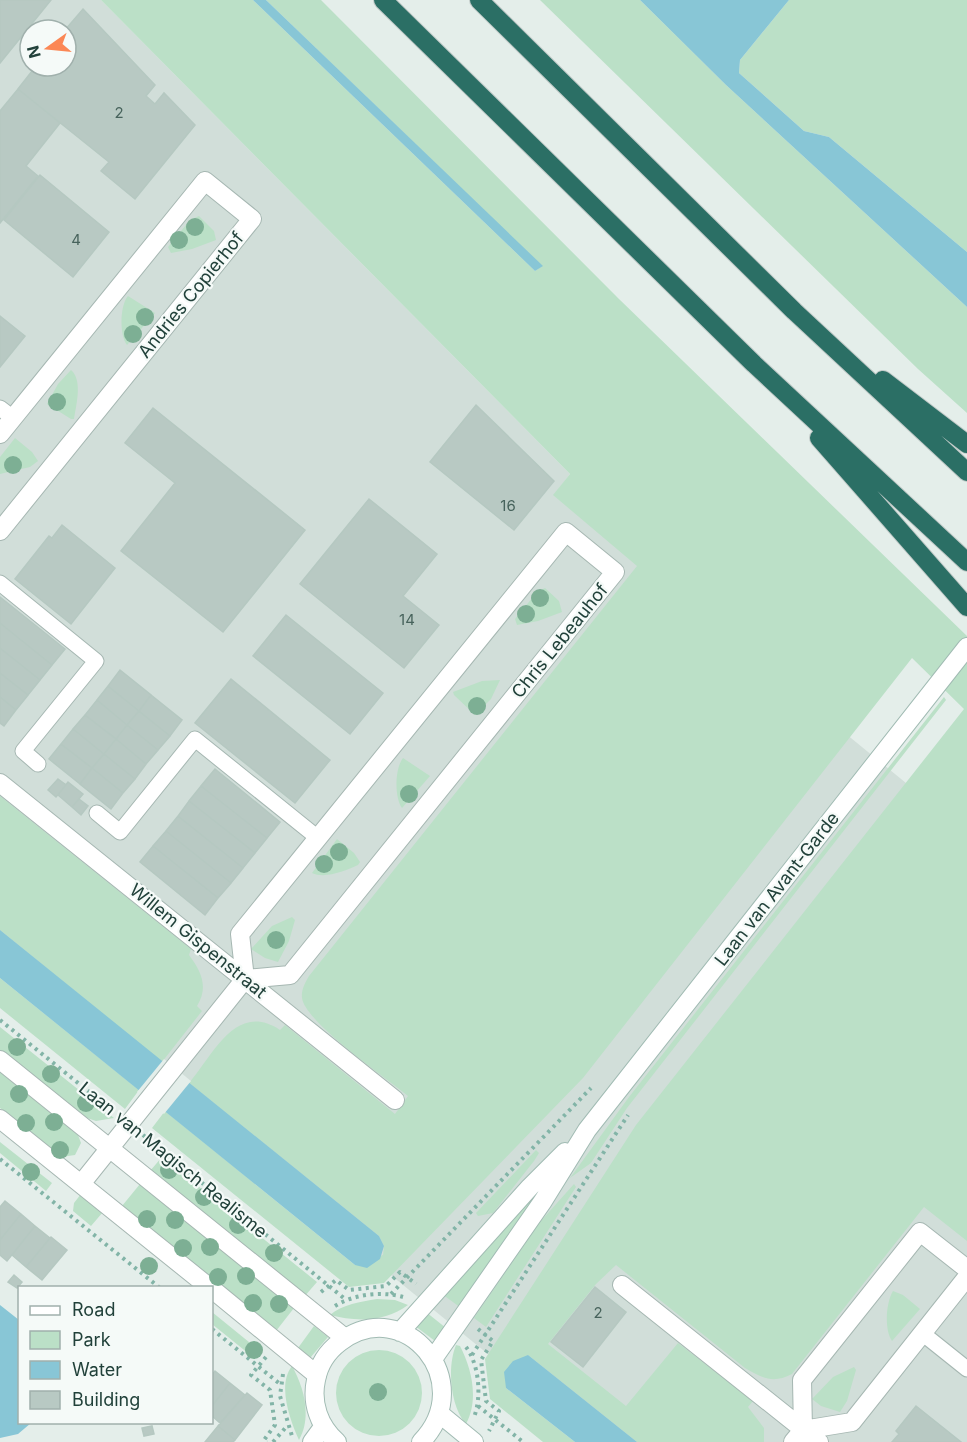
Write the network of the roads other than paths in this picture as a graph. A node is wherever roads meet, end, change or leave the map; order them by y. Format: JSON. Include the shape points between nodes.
{"nodes":[{"id":1,"x":383,"y":0,"type":"edge"},
{"id":2,"x":479,"y":0,"type":"edge"},
{"id":3,"x":794,"y":311,"type":"junction"},
{"id":4,"x":754,"y":364,"type":"junction"},
{"id":5,"x":6,"y":413,"type":"edge"},
{"id":6,"x":0,"y":434,"type":"edge"},
{"id":7,"x":967,"y":444,"type":"edge"},
{"id":8,"x":967,"y":472,"type":"edge"},
{"id":9,"x":0,"y":531,"type":"edge"},
{"id":10,"x":967,"y":562,"type":"edge"},
{"id":11,"x":0,"y":583,"type":"edge"},
{"id":12,"x":967,"y":607,"type":"edge"},
{"id":13,"x":967,"y":647,"type":"edge"},
{"id":14,"x":38,"y":764,"type":"dead end"},
{"id":15,"x":0,"y":783,"type":"edge"},
{"id":16,"x":98,"y":813,"type":"dead end"},
{"id":17,"x":318,"y":838,"type":"junction"},
{"id":18,"x":245,"y":979,"type":"junction"},
{"id":19,"x":0,"y":1060,"type":"edge"},
{"id":20,"x":395,"y":1101,"type":"dead end"},
{"id":21,"x":0,"y":1119,"type":"edge"},
{"id":22,"x":587,"y":1130,"type":"junction"},
{"id":23,"x":110,"y":1148,"type":"junction"},
{"id":24,"x":81,"y":1184,"type":"junction"},
{"id":25,"x":967,"y":1269,"type":"edge"},
{"id":26,"x":967,"y":1277,"type":"edge"},
{"id":27,"x":622,"y":1285,"type":"dead end"},
{"id":28,"x":208,"y":1286,"type":"edge"},
{"id":29,"x":213,"y":1290,"type":"edge"},
{"id":30,"x":400,"y":1332,"type":"junction"},
{"id":31,"x":922,"y":1333,"type":"junction"},
{"id":32,"x":345,"y":1338,"type":"junction"},
{"id":33,"x":433,"y":1359,"type":"junction"},
{"id":34,"x":967,"y":1369,"type":"edge"},
{"id":35,"x":317,"y":1375,"type":"junction"},
{"id":36,"x":440,"y":1414,"type":"junction"},
{"id":37,"x":324,"y":1426,"type":"junction"},
{"id":38,"x":798,"y":1436,"type":"edge"},
{"id":39,"x":312,"y":1442,"type":"edge"},
{"id":40,"x":337,"y":1442,"type":"edge"},
{"id":41,"x":421,"y":1442,"type":"edge"},
{"id":42,"x":474,"y":1442,"type":"edge"},
{"id":43,"x":819,"y":1442,"type":"edge"}],
"edges":[{"from":1,"to":4,"type":"highway"},
{"from":2,"to":3,"type":"highway"},
{"from":3,"to":7,"type":"highway"},
{"from":3,"to":8,"type":"highway"},
{"from":4,"to":10,"type":"highway"},
{"from":4,"to":12,"type":"highway"},
{"from":5,"to":6,"type":"street","name":"Andries Copierhof"},
{"from":5,"to":9,"type":"street","name":"Andries Copierhof","via":[[205,181],[252,219]]},
{"from":11,"to":14,"type":"lane","via":[[96,661],[23,751]]},
{"from":13,"to":22,"type":"street","name":"Laan van Avant-Garde"},
{"from":15,"to":18,"type":"street","name":"Willem Gispenstraat"},
{"from":16,"to":17,"type":"lane","via":[[120,832],[195,739]]},
{"from":17,"to":18,"type":"street","name":"Chris Lebeauhof","via":[[240,934]]},
{"from":17,"to":18,"type":"street","name":"Chris Lebeauhof","via":[[566,532],[615,572],[290,975]]},
{"from":18,"to":20,"type":"street","name":"Willem Gispenstraat"},
{"from":18,"to":23,"type":"street"},
{"from":19,"to":23,"type":"street","name":"Laan van Magisch Realisme"},
{"from":21,"to":24,"type":"street"},
{"from":22,"to":30,"type":"street","name":"Laan van Avant-Garde","via":[[522,1195]]},
{"from":22,"to":33,"type":"street","name":"Laan van Avant-Garde","via":[[543,1201]]},
{"from":23,"to":24,"type":"street"},
{"from":23,"to":32,"type":"street","name":"Laan van Magisch Realisme"},
{"from":24,"to":28,"type":"street"},
{"from":25,"to":38,"type":"street","via":[[920,1232],[802,1380]]},
{"from":26,"to":31,"type":"street"},
{"from":27,"to":38,"type":"street"},
{"from":29,"to":35,"type":"street"},
{"from":30,"to":32,"type":"street","via":[[377,1329]]},
{"from":30,"to":33,"type":"street","via":[[418,1342]]},
{"from":31,"to":34,"type":"lane"},
{"from":31,"to":38,"type":"street","via":[[852,1422]]},
{"from":32,"to":35,"type":"street","via":[[327,1354]]},
{"from":33,"to":36,"type":"street","via":[[443,1391]]},
{"from":35,"to":37,"type":"street","via":[[314,1396]]},
{"from":36,"to":41,"type":"street"},
{"from":36,"to":42,"type":"street"},
{"from":37,"to":39,"type":"street"},
{"from":37,"to":40,"type":"street"},
{"from":38,"to":43,"type":"street"}]}
